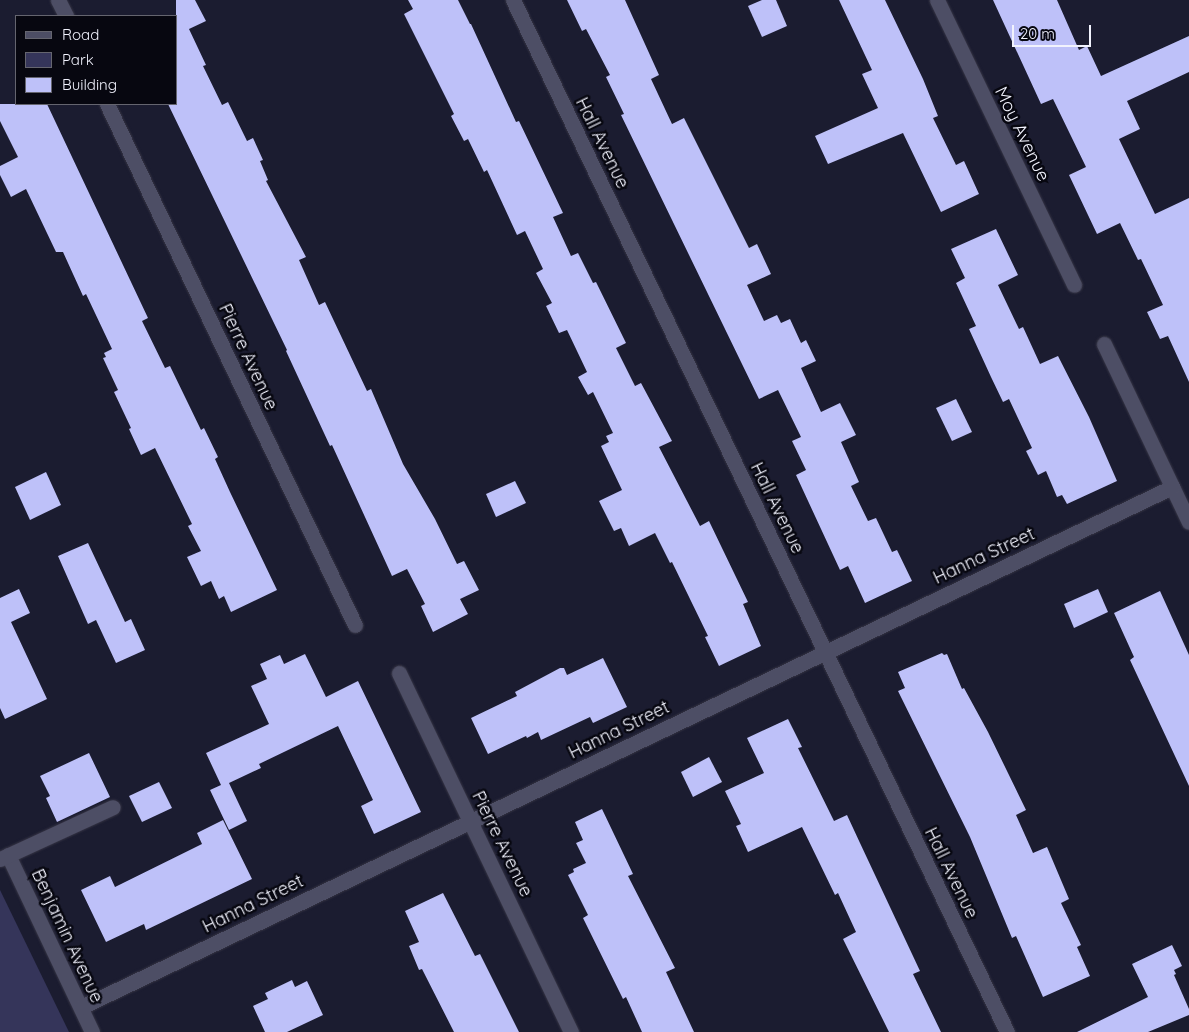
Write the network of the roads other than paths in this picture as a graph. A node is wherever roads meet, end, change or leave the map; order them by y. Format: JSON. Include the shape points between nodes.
{"nodes":[{"id":1,"x":58,"y":0,"type":"edge"},
{"id":2,"x":513,"y":0,"type":"edge"},
{"id":3,"x":937,"y":0,"type":"edge"},
{"id":4,"x":66,"y":15,"type":"edge"},
{"id":5,"x":107,"y":105,"type":"edge"},
{"id":6,"x":1074,"y":285,"type":"dead end"},
{"id":7,"x":1104,"y":344,"type":"dead end"},
{"id":8,"x":1172,"y":487,"type":"junction"},
{"id":9,"x":1189,"y":522,"type":"edge"},
{"id":10,"x":355,"y":626,"type":"dead end"},
{"id":11,"x":825,"y":653,"type":"junction"},
{"id":12,"x":399,"y":673,"type":"dead end"},
{"id":13,"x":112,"y":808,"type":"dead end"},
{"id":14,"x":470,"y":822,"type":"junction"},
{"id":15,"x":4,"y":857,"type":"edge"},
{"id":16,"x":81,"y":1007,"type":"junction"},
{"id":17,"x":92,"y":1032,"type":"edge"},
{"id":18,"x":571,"y":1032,"type":"edge"},
{"id":19,"x":1006,"y":1032,"type":"edge"}],
"edges":[{"from":1,"to":4,"type":"street"},
{"from":2,"to":11,"type":"street","name":"Hall Avenue"},
{"from":3,"to":6,"type":"street","name":"Moy Avenue"},
{"from":5,"to":10,"type":"street","name":"Pierre Avenue"},
{"from":7,"to":8,"type":"street"},
{"from":8,"to":9,"type":"street"},
{"from":8,"to":11,"type":"street","name":"Hanna Street"},
{"from":11,"to":14,"type":"street","name":"Hanna Street"},
{"from":11,"to":19,"type":"street","name":"Hall Avenue"},
{"from":12,"to":14,"type":"street","name":"Pierre Avenue"},
{"from":13,"to":15,"type":"street"},
{"from":14,"to":16,"type":"street","name":"Hanna Street"},
{"from":14,"to":18,"type":"street","name":"Pierre Avenue"},
{"from":15,"to":16,"type":"street","name":"Benjamin Avenue"},
{"from":16,"to":17,"type":"street","name":"Benjamin Avenue"}]}
